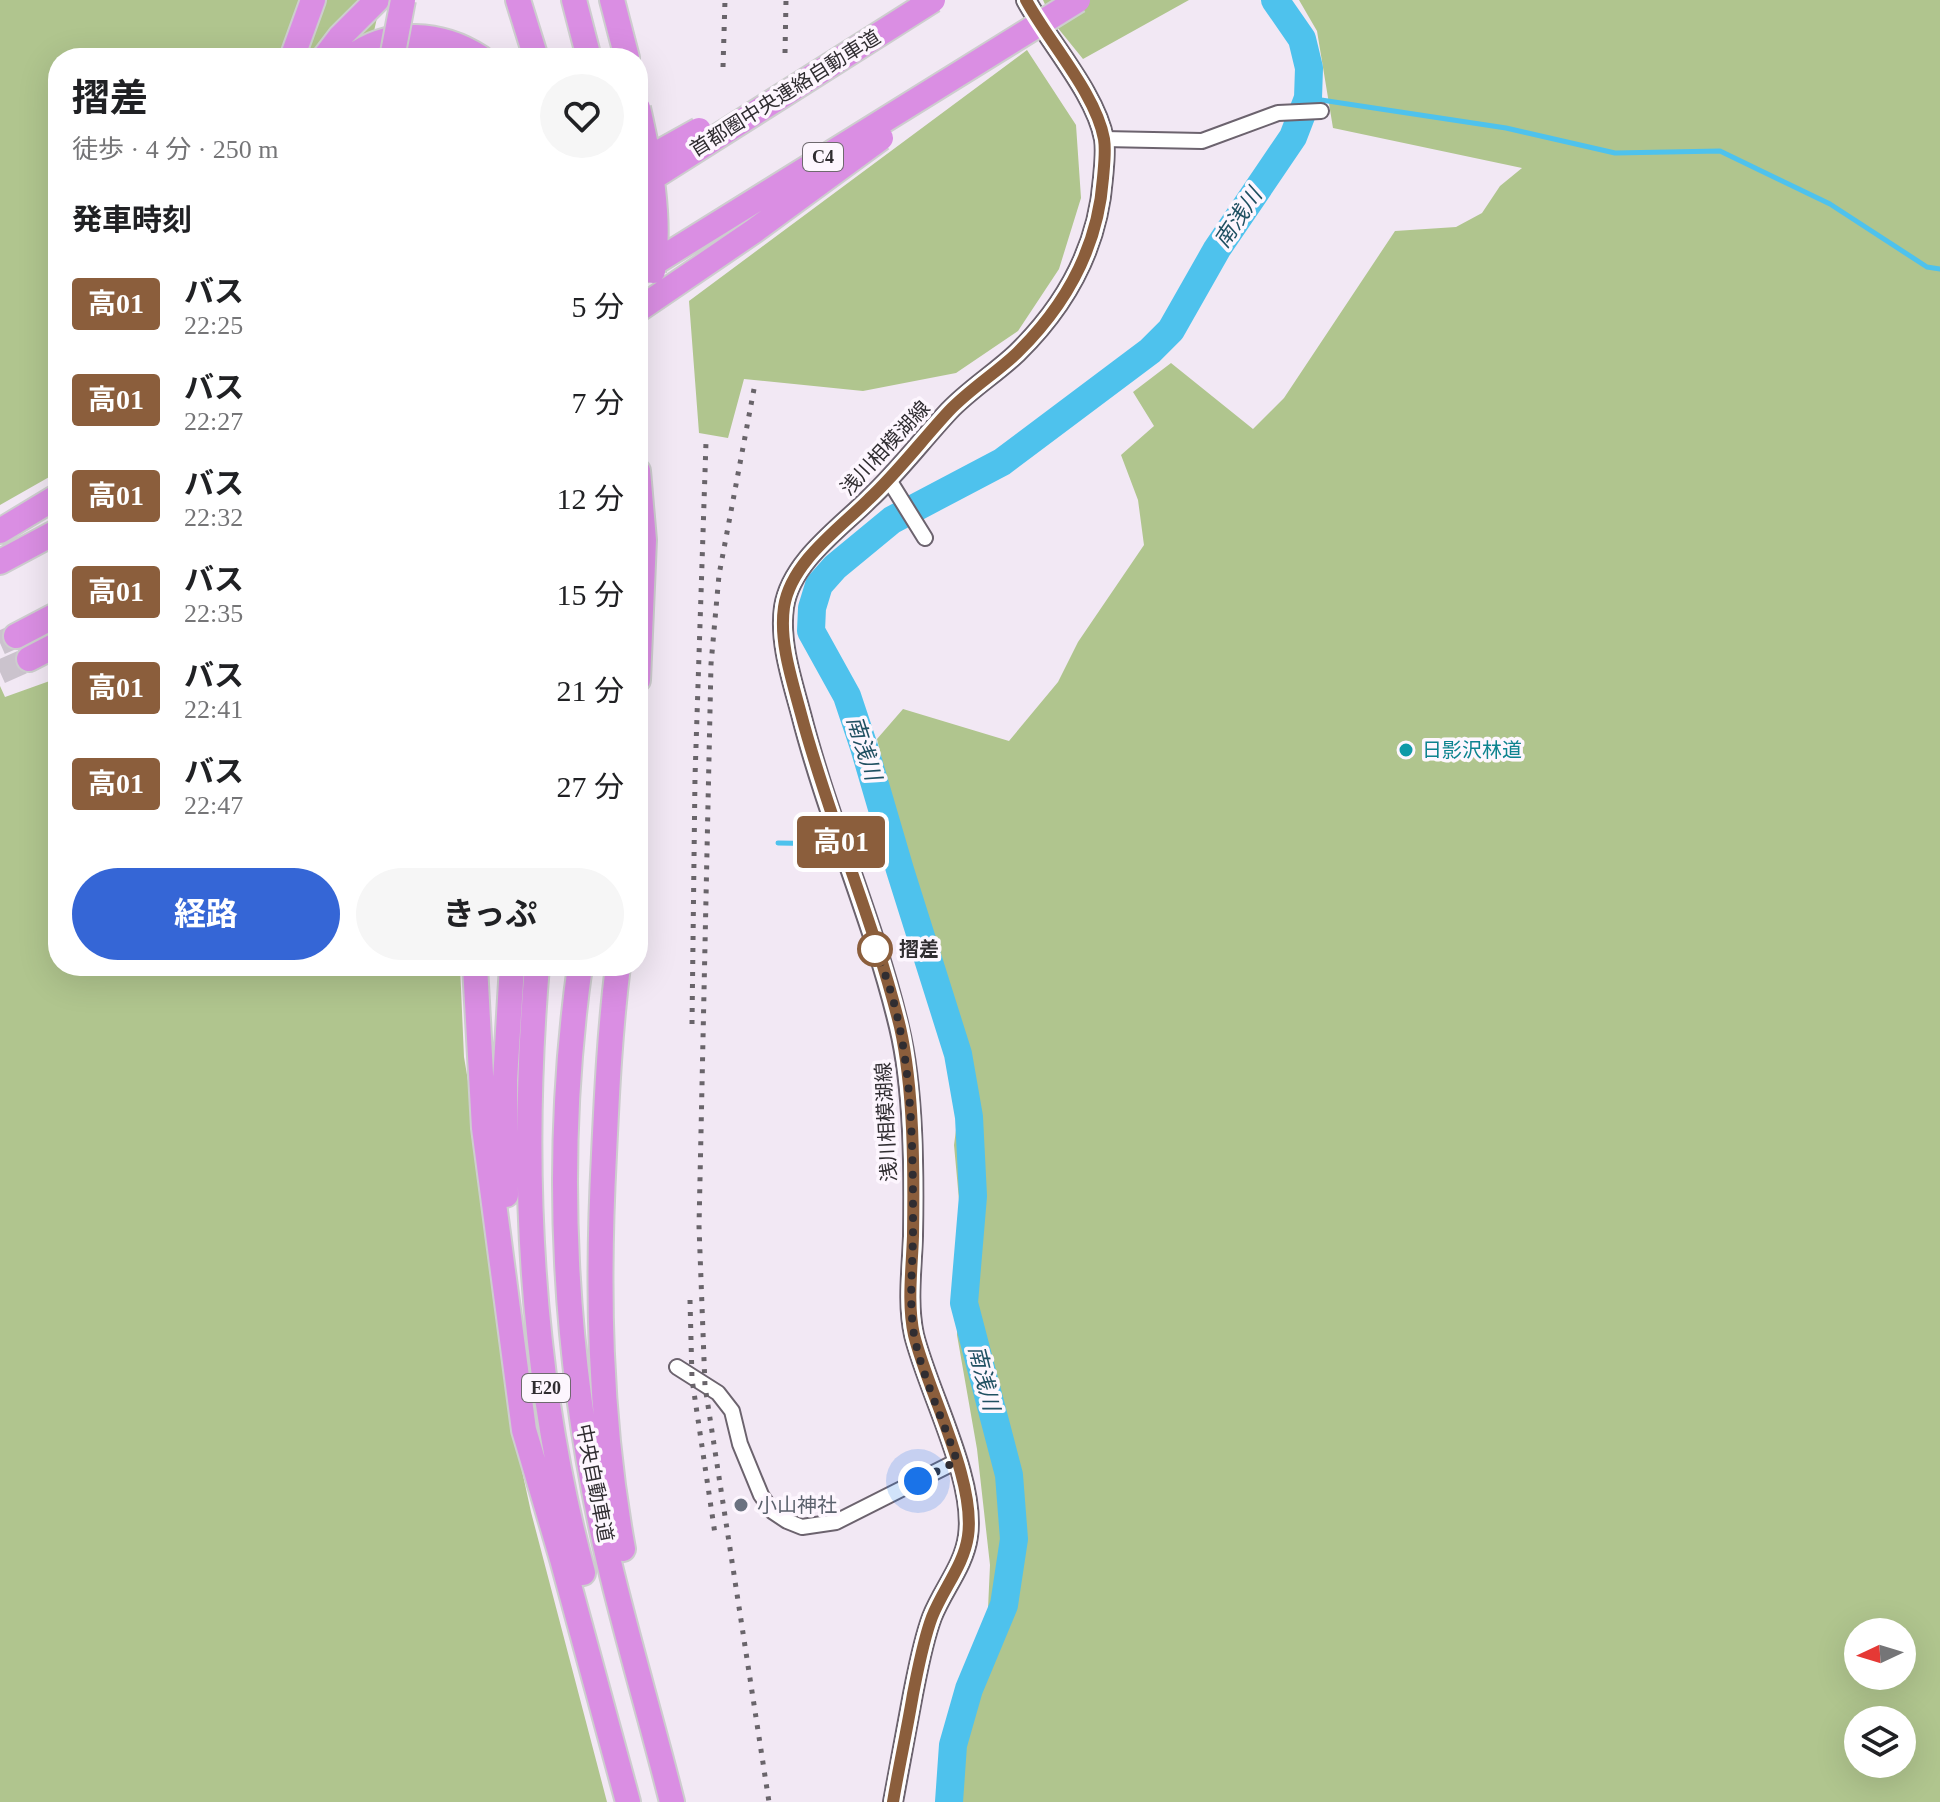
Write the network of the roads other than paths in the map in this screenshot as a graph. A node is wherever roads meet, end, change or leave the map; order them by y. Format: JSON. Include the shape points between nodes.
{"nodes":[{"id":1,"x":313,"y":0,"type":"edge"},
{"id":2,"x":377,"y":0,"type":"edge"},
{"id":3,"x":403,"y":0,"type":"edge"},
{"id":4,"x":518,"y":0,"type":"edge"},
{"id":5,"x":574,"y":0,"type":"edge"},
{"id":6,"x":612,"y":0,"type":"edge"},
{"id":7,"x":932,"y":0,"type":"edge"},
{"id":8,"x":1026,"y":0,"type":"edge"},
{"id":9,"x":1078,"y":0,"type":"edge"},
{"id":10,"x":1008,"y":43,"type":"junction"},
{"id":11,"x":296,"y":48,"type":"edge"},
{"id":12,"x":332,"y":48,"type":"edge"},
{"id":13,"x":370,"y":48,"type":"edge"},
{"id":14,"x":394,"y":48,"type":"edge"},
{"id":15,"x":460,"y":48,"type":"edge"},
{"id":16,"x":533,"y":48,"type":"edge"},
{"id":17,"x":586,"y":48,"type":"edge"},
{"id":18,"x":624,"y":48,"type":"edge"},
{"id":19,"x":1321,"y":111,"type":"dead end"},
{"id":20,"x":1104,"y":139,"type":"junction"},
{"id":21,"x":648,"y":158,"type":"edge"},
{"id":22,"x":648,"y":161,"type":"edge"},
{"id":23,"x":648,"y":181,"type":"edge"},
{"id":24,"x":648,"y":267,"type":"edge"},
{"id":25,"x":648,"y":292,"type":"edge"},
{"id":26,"x":648,"y":303,"type":"edge"},
{"id":27,"x":889,"y":480,"type":"junction"},
{"id":28,"x":48,"y":502,"type":"edge"},
{"id":29,"x":0,"y":531,"type":"edge"},
{"id":30,"x":48,"y":536,"type":"edge"},
{"id":31,"x":925,"y":538,"type":"dead end"},
{"id":32,"x":0,"y":562,"type":"edge"},
{"id":33,"x":48,"y":619,"type":"edge"},
{"id":34,"x":16,"y":636,"type":"tunnel mouth"},
{"id":35,"x":48,"y":649,"type":"edge"},
{"id":36,"x":29,"y":659,"type":"tunnel mouth"},
{"id":37,"x":476,"y":976,"type":"edge"},
{"id":38,"x":511,"y":976,"type":"edge"},
{"id":39,"x":536,"y":976,"type":"edge"},
{"id":40,"x":579,"y":976,"type":"edge"},
{"id":41,"x":609,"y":976,"type":"edge"},
{"id":42,"x":617,"y":976,"type":"edge"},
{"id":43,"x":610,"y":1031,"type":"junction"},
{"id":44,"x":509,"y":1318,"type":"junction"},
{"id":45,"x":677,"y":1367,"type":"dead end"},
{"id":46,"x":957,"y":1461,"type":"junction"},
{"id":47,"x":671,"y":1795,"type":"edge"},
{"id":48,"x":630,"y":1802,"type":"edge"},
{"id":49,"x":893,"y":1802,"type":"edge"}],
"edges":[{"from":1,"to":11,"type":"highway"},
{"from":2,"to":12,"type":"highway"},
{"from":3,"to":14,"type":"highway","bridge":true},
{"from":4,"to":16,"type":"highway"},
{"from":5,"to":17,"type":"highway"},
{"from":6,"to":18,"type":"highway"},
{"from":7,"to":21,"type":"highway","bridge":true},
{"from":7,"to":23,"type":"highway","name":"首都圏中央連絡自動車道","bridge":true},
{"from":8,"to":20,"type":"main road","name":"浅川相模湖線","via":[[1089,101]]},
{"from":9,"to":10,"type":"highway","number":"C4","bridge":true},
{"from":10,"to":24,"type":"highway","number":"C4","bridge":true},
{"from":10,"to":26,"type":"highway","bridge":true},
{"from":13,"to":15,"type":"highway","via":[[416,36]]},
{"from":19,"to":20,"type":"street","via":[[1287,112],[1202,141]]},
{"from":20,"to":27,"type":"main road","name":"浅川相模湖線","via":[[1092,237],[1055,312],[1016,354],[953,407]]},
{"from":22,"to":25,"type":"highway","bridge":true,"via":[[656,249]]},
{"from":27,"to":31,"type":"street"},
{"from":27,"to":46,"type":"main road","name":"浅川相模湖線","via":[[794,578],[783,624],[812,757],[899,1023],[907,1063],[913,1330]]},
{"from":28,"to":29,"type":"highway"},
{"from":30,"to":32,"type":"highway"},
{"from":33,"to":34,"type":"highway"},
{"from":35,"to":36,"type":"highway"},
{"from":37,"to":44,"type":"highway","via":[[484,1128]]},
{"from":38,"to":44,"type":"highway","via":[[505,1080]]},
{"from":39,"to":48,"type":"highway","name":"中央自動車道","number":"E20","via":[[531,1166],[546,1382],[572,1534],[592,1607]]},
{"from":40,"to":47,"type":"highway","name":"中央自動車道","number":"E20","via":[[565,1153],[567,1270],[577,1380],[609,1561]]},
{"from":41,"to":43,"type":"highway"},
{"from":42,"to":43,"type":"highway"},
{"from":43,"to":47,"type":"highway","via":[[600,1224],[606,1434]]},
{"from":44,"to":48,"type":"highway","via":[[524,1430]]},
{"from":45,"to":46,"type":"street","via":[[718,1393],[732,1411],[761,1495],[772,1511],[802,1527],[836,1522]]},
{"from":46,"to":49,"type":"main road","name":"浅川相模湖線","via":[[969,1532],[921,1656]]}]}
